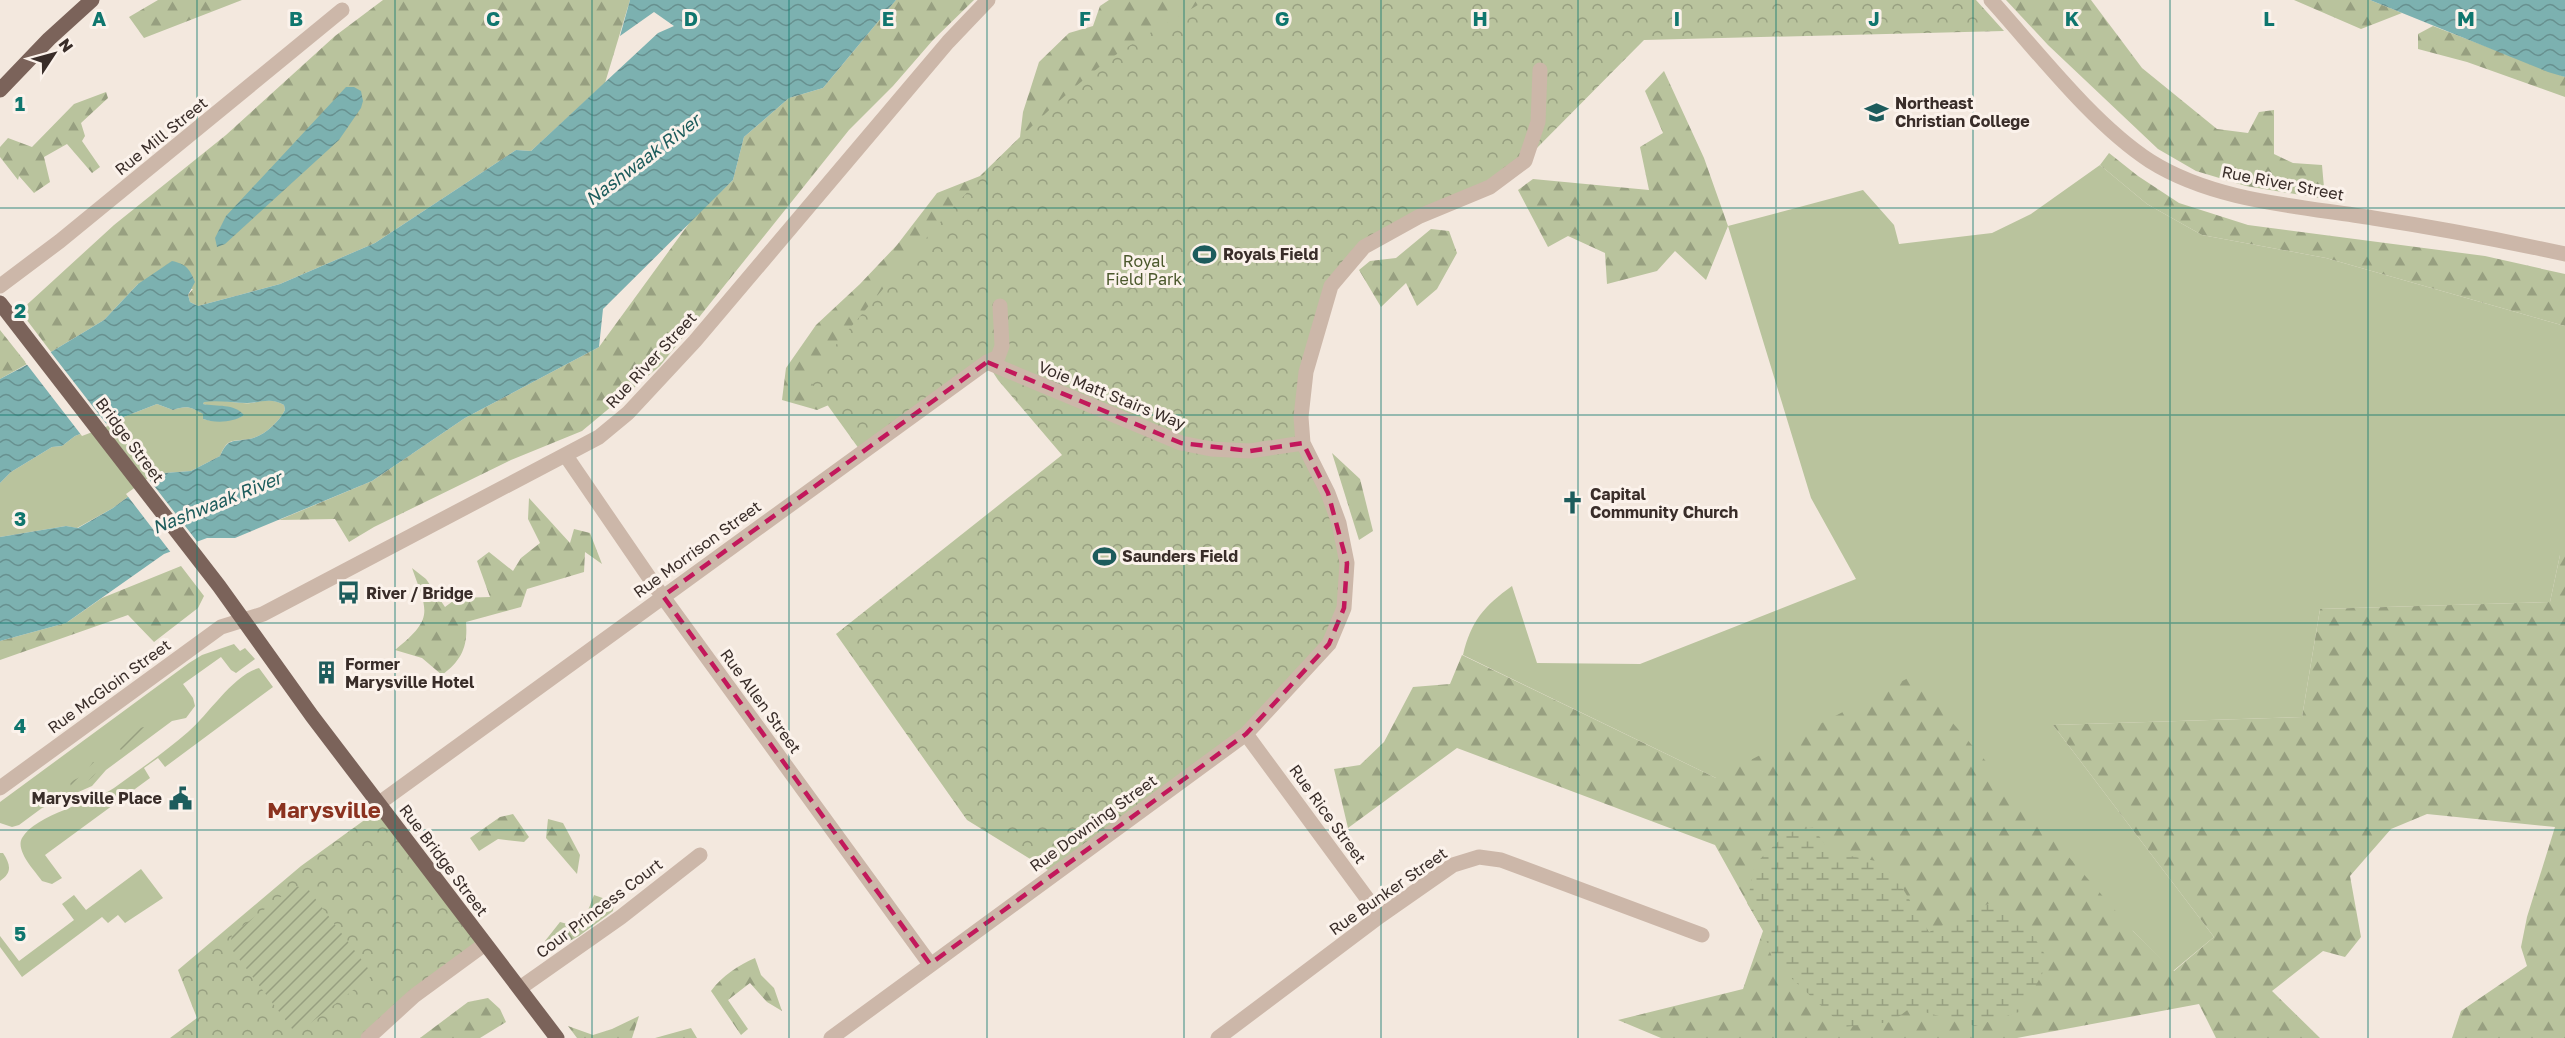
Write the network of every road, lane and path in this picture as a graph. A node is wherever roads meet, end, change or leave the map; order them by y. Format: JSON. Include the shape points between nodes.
{"nodes":[{"id":1,"x":92,"y":0,"type":"edge"},
{"id":2,"x":988,"y":0,"type":"edge"},
{"id":3,"x":1991,"y":0,"type":"edge"},
{"id":4,"x":342,"y":10,"type":"dead end"},
{"id":5,"x":1540,"y":70,"type":"dead end"},
{"id":6,"x":0,"y":90,"type":"edge"},
{"id":7,"x":2565,"y":254,"type":"edge"},
{"id":8,"x":0,"y":286,"type":"edge"},
{"id":9,"x":0,"y":303,"type":"edge"},
{"id":10,"x":1000,"y":306,"type":"dead end"},
{"id":11,"x":987,"y":362,"type":"junction"},
{"id":12,"x":1303,"y":443,"type":"junction"},
{"id":13,"x":566,"y":456,"type":"junction"},
{"id":14,"x":219,"y":586,"type":"joint"},
{"id":15,"x":663,"y":596,"type":"junction"},
{"id":16,"x":242,"y":620,"type":"junction"},
{"id":17,"x":1246,"y":734,"type":"junction"},
{"id":18,"x":0,"y":788,"type":"edge"},
{"id":19,"x":378,"y":804,"type":"junction"},
{"id":20,"x":700,"y":855,"type":"dead end"},
{"id":21,"x":1380,"y":916,"type":"junction"},
{"id":22,"x":1702,"y":935,"type":"dead end"},
{"id":23,"x":485,"y":944,"type":"junction"},
{"id":24,"x":930,"y":964,"type":"junction"},
{"id":25,"x":520,"y":988,"type":"junction"},
{"id":26,"x":1228,"y":1035,"type":"edge"},
{"id":27,"x":368,"y":1038,"type":"edge"},
{"id":28,"x":557,"y":1038,"type":"edge"},
{"id":29,"x":831,"y":1038,"type":"edge"}],
"edges":[{"from":1,"to":6,"type":"main road"},
{"from":2,"to":13,"type":"street","name":"Rue River Street","via":[[628,413],[599,437]]},
{"from":3,"to":7,"type":"street","name":"Rue River Street","via":[[2115,134],[2151,161],[2196,183],[2248,198],[2468,233]]},
{"from":4,"to":8,"type":"street","name":"Rue Mill Street","via":[[60,242]]},
{"from":5,"to":12,"type":"street","via":[[1538,122],[1524,161],[1490,187],[1420,216],[1364,247],[1331,286],[1306,372],[1301,417]]},
{"from":9,"to":14,"type":"main road","name":"Bridge Street"},
{"from":10,"to":11,"type":"street","name":"Rue Morrison Street","via":[[1002,346],[998,357]]},
{"from":11,"to":12,"type":"street","name":"Voie Matt Stairs Way","via":[[1180,443],[1250,451]]},
{"from":11,"to":15,"type":"street","name":"Rue Morrison Street"},
{"from":12,"to":17,"type":"street","name":"Rue Downing Street","via":[[1339,523],[1347,563],[1344,608],[1329,644]]},
{"from":13,"to":15,"type":"street","name":"Rue Allen Street"},
{"from":13,"to":16,"type":"street","name":"Rue River Street","via":[[262,614]]},
{"from":14,"to":16,"type":"main road","name":"Rue Bridge Street"},
{"from":15,"to":19,"type":"street","name":"Rue Morrison Street"},
{"from":15,"to":24,"type":"street","name":"Rue Allen Street"},
{"from":16,"to":18,"type":"street","name":"Rue McGloin Street","via":[[221,627]]},
{"from":16,"to":19,"type":"main road","name":"Rue Bridge Street"},
{"from":17,"to":21,"type":"street","name":"Rue Rice Street"},
{"from":17,"to":24,"type":"street","name":"Rue Downing Street"},
{"from":19,"to":23,"type":"main road","name":"Rue Bridge Street"},
{"from":20,"to":25,"type":"street","name":"Cour Princess Court"},
{"from":21,"to":22,"type":"street","name":"Rue Bunker Street","via":[[1453,865],[1479,857],[1501,860]]},
{"from":21,"to":26,"type":"street","name":"Rue Bunker Street"},
{"from":23,"to":25,"type":"main road","name":"Rue Bridge Street"},
{"from":23,"to":27,"type":"street","via":[[414,996]]},
{"from":24,"to":29,"type":"street","name":"Rue Downing Street"},
{"from":25,"to":28,"type":"main road","name":"Rue Bridge Street"}]}
